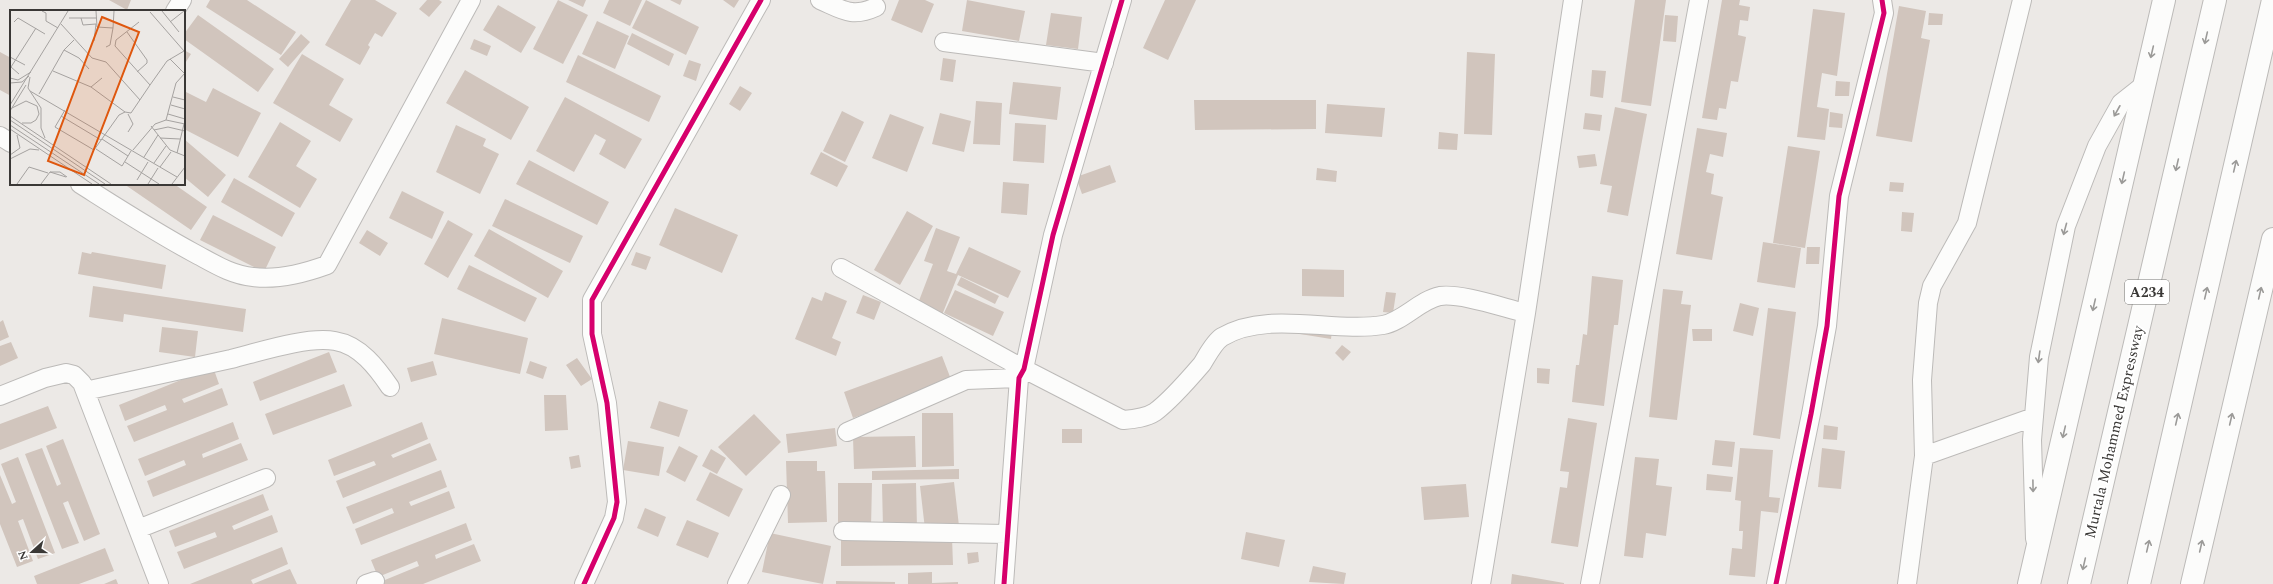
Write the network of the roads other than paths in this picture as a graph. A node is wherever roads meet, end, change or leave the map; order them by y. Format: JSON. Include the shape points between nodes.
{"nodes":[{"id":1,"x":182,"y":0,"type":"edge"},
{"id":2,"x":472,"y":0,"type":"edge"},
{"id":3,"x":761,"y":0,"type":"edge"},
{"id":4,"x":820,"y":0,"type":"edge"},
{"id":5,"x":1122,"y":0,"type":"edge"},
{"id":6,"x":1573,"y":0,"type":"edge"},
{"id":7,"x":1699,"y":0,"type":"edge"},
{"id":8,"x":1882,"y":0,"type":"edge"},
{"id":9,"x":2022,"y":0,"type":"edge"},
{"id":10,"x":2164,"y":0,"type":"edge"},
{"id":11,"x":2173,"y":0,"type":"edge"},
{"id":12,"x":2215,"y":0,"type":"edge"},
{"id":13,"x":2273,"y":0,"type":"edge"},
{"id":14,"x":876,"y":7,"type":"dead end"},
{"id":15,"x":176,"y":10,"type":"edge"},
{"id":16,"x":2158,"y":27,"type":"junction"},
{"id":17,"x":944,"y":42,"type":"dead end"},
{"id":18,"x":1104,"y":63,"type":"junction"},
{"id":19,"x":2145,"y":84,"type":"junction"},
{"id":20,"x":0,"y":136,"type":"edge"},
{"id":21,"x":10,"y":142,"type":"edge"},
{"id":22,"x":82,"y":185,"type":"edge"},
{"id":23,"x":2273,"y":239,"type":"edge"},
{"id":24,"x":841,"y":268,"type":"dead end"},
{"id":25,"x":1526,"y":313,"type":"junction"},
{"id":26,"x":1021,"y":373,"type":"junction"},
{"id":27,"x":390,"y":387,"type":"dead end"},
{"id":28,"x":85,"y":391,"type":"junction"},
{"id":29,"x":0,"y":396,"type":"edge"},
{"id":30,"x":2034,"y":417,"type":"junction"},
{"id":31,"x":847,"y":432,"type":"dead end"},
{"id":32,"x":1924,"y":456,"type":"junction"},
{"id":33,"x":266,"y":478,"type":"dead end"},
{"id":34,"x":781,"y":495,"type":"dead end"},
{"id":35,"x":138,"y":529,"type":"junction"},
{"id":36,"x":843,"y":531,"type":"dead end"},
{"id":37,"x":1006,"y":534,"type":"junction"},
{"id":38,"x":2036,"y":556,"type":"junction"},
{"id":39,"x":159,"y":584,"type":"edge"},
{"id":40,"x":584,"y":584,"type":"edge"},
{"id":41,"x":737,"y":584,"type":"edge"},
{"id":42,"x":1004,"y":584,"type":"edge"},
{"id":43,"x":1481,"y":584,"type":"edge"},
{"id":44,"x":1590,"y":584,"type":"edge"},
{"id":45,"x":1776,"y":584,"type":"edge"},
{"id":46,"x":1907,"y":584,"type":"edge"},
{"id":47,"x":2029,"y":584,"type":"edge"},
{"id":48,"x":2079,"y":584,"type":"edge"},
{"id":49,"x":2139,"y":584,"type":"edge"},
{"id":50,"x":2192,"y":584,"type":"edge"}],
"edges":[{"from":1,"to":15,"type":"street"},
{"from":2,"to":22,"type":"street","via":[[327,264],[279,276],[254,277],[231,273],[158,234]]},
{"from":3,"to":40,"type":"street","via":[[592,300],[592,334],[608,403],[617,502],[614,518]]},
{"from":4,"to":14,"type":"street","via":[[849,13],[862,13]]},
{"from":5,"to":18,"type":"street"},
{"from":6,"to":25,"type":"street"},
{"from":7,"to":44,"type":"street"},
{"from":8,"to":45,"type":"street","via":[[1884,13],[1839,196],[1827,326]]},
{"from":9,"to":32,"type":"street","via":[[1967,223],[1932,286],[1928,303],[1922,380]]},
{"from":10,"to":16,"type":"highway"},
{"from":11,"to":16,"type":"highway"},
{"from":12,"to":48,"type":"highway","name":"Murtala Mohammed Expressway","number":"A234","one_way":true},
{"from":49,"to":13,"type":"highway","one_way":true},
{"from":16,"to":19,"type":"highway","one_way":true},
{"from":17,"to":18,"type":"street"},
{"from":18,"to":26,"type":"street","via":[[1053,235]]},
{"from":19,"to":30,"type":"street","one_way":true,"via":[[2121,103],[2101,140],[2066,226],[2039,357]]},
{"from":19,"to":38,"type":"highway","one_way":true},
{"from":20,"to":21,"type":"street"},
{"from":50,"to":23,"type":"highway","one_way":true},
{"from":24,"to":26,"type":"street"},
{"from":25,"to":26,"type":"street","via":[[1461,298],[1440,296],[1386,324],[1364,327],[1264,325],[1238,330],[1220,338],[1200,365],[1154,412],[1140,418],[1123,420]]},
{"from":25,"to":43,"type":"street"},
{"from":26,"to":31,"type":"street","via":[[966,380]]},
{"from":26,"to":37,"type":"street"},
{"from":27,"to":28,"type":"street","via":[[379,370],[360,352],[336,341],[311,341]]},
{"from":28,"to":29,"type":"street","via":[[82,383],[74,375],[66,374],[45,378]]},
{"from":28,"to":35,"type":"street"},
{"from":30,"to":32,"type":"street"},
{"from":30,"to":38,"type":"street","one_way":true,"via":[[2032,487]]},
{"from":32,"to":46,"type":"street"},
{"from":33,"to":35,"type":"street"},
{"from":34,"to":41,"type":"street"},
{"from":35,"to":39,"type":"street"},
{"from":36,"to":37,"type":"street"},
{"from":37,"to":42,"type":"street"},
{"from":38,"to":47,"type":"highway"}]}
